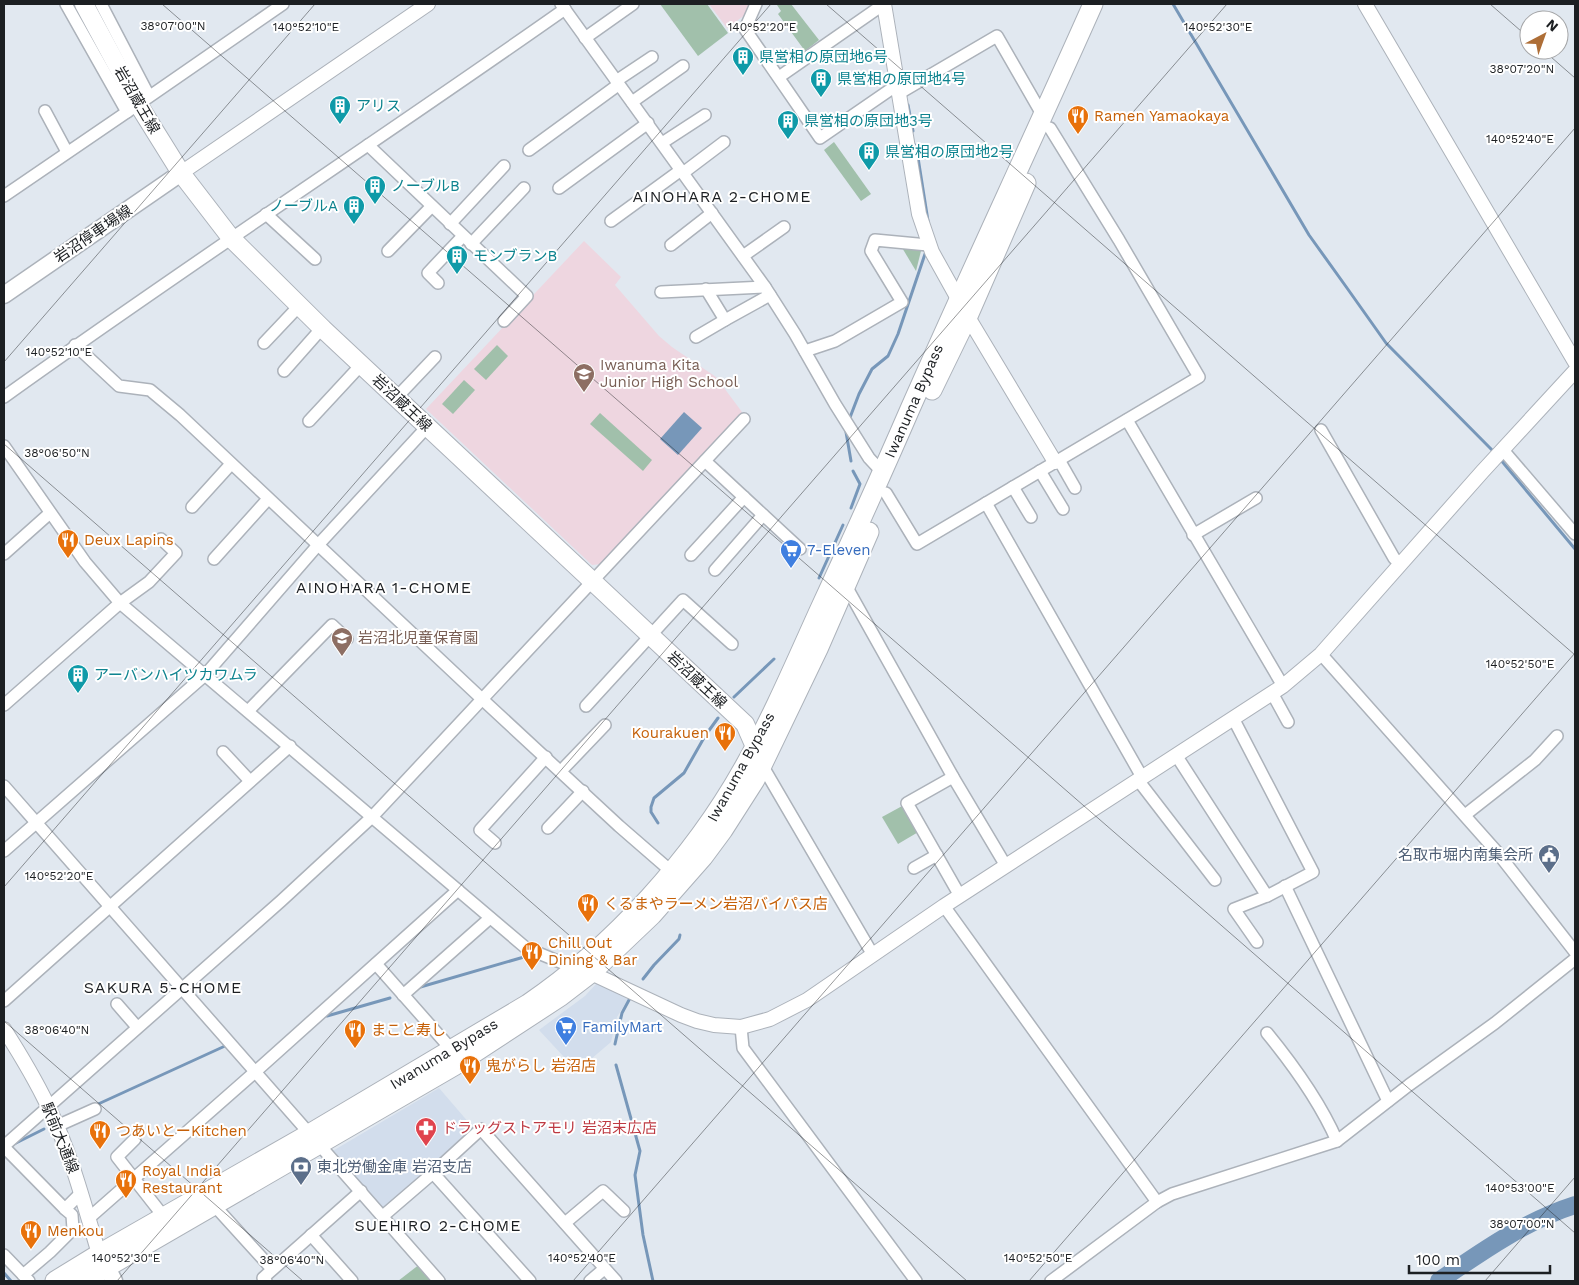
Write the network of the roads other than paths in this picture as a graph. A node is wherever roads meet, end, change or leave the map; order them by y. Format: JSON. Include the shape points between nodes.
{"nodes":[{"id":1,"x":66,"y":4,"type":"edge"},
{"id":2,"x":84,"y":4,"type":"edge"},
{"id":3,"x":101,"y":4,"type":"edge"},
{"id":4,"x":283,"y":4,"type":"edge"},
{"id":5,"x":428,"y":4,"type":"edge"},
{"id":6,"x":633,"y":4,"type":"edge"},
{"id":7,"x":756,"y":4,"type":"edge"},
{"id":8,"x":884,"y":4,"type":"edge"},
{"id":9,"x":1093,"y":4,"type":"edge"},
{"id":10,"x":1106,"y":4,"type":"edge"},
{"id":11,"x":1366,"y":4,"type":"edge"},
{"id":12,"x":563,"y":6,"type":"edge"},
{"id":13,"x":585,"y":38,"type":"junction"},
{"id":14,"x":652,"y":57,"type":"dead end"},
{"id":15,"x":683,"y":66,"type":"dead end"},
{"id":16,"x":779,"y":77,"type":"junction"},
{"id":17,"x":617,"y":83,"type":"junction"},
{"id":18,"x":898,"y":90,"type":"junction"},
{"id":19,"x":632,"y":102,"type":"junction"},
{"id":20,"x":138,"y":104,"type":"junction"},
{"id":21,"x":45,"y":111,"type":"dead end"},
{"id":22,"x":705,"y":115,"type":"dead end"},
{"id":23,"x":1046,"y":122,"type":"junction"},
{"id":24,"x":648,"y":124,"type":"junction"},
{"id":25,"x":724,"y":142,"type":"dead end"},
{"id":26,"x":662,"y":143,"type":"junction"},
{"id":27,"x":368,"y":145,"type":"junction"},
{"id":28,"x":529,"y":150,"type":"dead end"},
{"id":29,"x":67,"y":152,"type":"junction"},
{"id":30,"x":504,"y":166,"type":"dead end"},
{"id":31,"x":682,"y":172,"type":"junction"},
{"id":32,"x":181,"y":173,"type":"junction"},
{"id":33,"x":524,"y":188,"type":"dead end"},
{"id":34,"x":559,"y":188,"type":"dead end"},
{"id":35,"x":4,"y":195,"type":"edge"},
{"id":36,"x":431,"y":207,"type":"junction"},
{"id":37,"x":712,"y":213,"type":"junction"},
{"id":38,"x":266,"y":214,"type":"junction"},
{"id":39,"x":611,"y":221,"type":"dead end"},
{"id":40,"x":450,"y":224,"type":"junction"},
{"id":41,"x":784,"y":227,"type":"dead end"},
{"id":42,"x":231,"y":238,"type":"junction"},
{"id":43,"x":467,"y":240,"type":"junction"},
{"id":44,"x":928,"y":244,"type":"junction"},
{"id":45,"x":671,"y":245,"type":"dead end"},
{"id":46,"x":388,"y":251,"type":"dead end"},
{"id":47,"x":743,"y":256,"type":"junction"},
{"id":48,"x":315,"y":259,"type":"dead end"},
{"id":49,"x":438,"y":282,"type":"dead end"},
{"id":50,"x":706,"y":289,"type":"junction"},
{"id":51,"x":767,"y":291,"type":"junction"},
{"id":52,"x":661,"y":292,"type":"dead end"},
{"id":53,"x":4,"y":295,"type":"edge"},
{"id":54,"x":959,"y":299,"type":"junction"},
{"id":55,"x":298,"y":306,"type":"junction"},
{"id":56,"x":968,"y":316,"type":"junction"},
{"id":57,"x":724,"y":320,"type":"junction"},
{"id":58,"x":504,"y":322,"type":"dead end"},
{"id":59,"x":322,"y":328,"type":"junction"},
{"id":60,"x":696,"y":337,"type":"dead end"},
{"id":61,"x":264,"y":343,"type":"dead end"},
{"id":62,"x":75,"y":346,"type":"junction"},
{"id":63,"x":805,"y":351,"type":"junction"},
{"id":64,"x":435,"y":357,"type":"dead end"},
{"id":65,"x":1575,"y":362,"type":"edge"},
{"id":66,"x":361,"y":364,"type":"junction"},
{"id":67,"x":284,"y":371,"type":"dead end"},
{"id":68,"x":1575,"y":371,"type":"edge"},
{"id":69,"x":4,"y":397,"type":"edge"},
{"id":70,"x":397,"y":397,"type":"junction"},
{"id":71,"x":744,"y":419,"type":"dead end"},
{"id":72,"x":1127,"y":420,"type":"junction"},
{"id":73,"x":309,"y":421,"type":"dead end"},
{"id":74,"x":428,"y":426,"type":"junction"},
{"id":75,"x":1321,"y":430,"type":"dead end"},
{"id":76,"x":4,"y":446,"type":"edge"},
{"id":77,"x":1500,"y":453,"type":"junction"},
{"id":78,"x":705,"y":461,"type":"junction"},
{"id":79,"x":1057,"y":461,"type":"junction"},
{"id":80,"x":231,"y":464,"type":"junction"},
{"id":81,"x":1040,"y":471,"type":"junction"},
{"id":82,"x":882,"y":472,"type":"junction"},
{"id":83,"x":1013,"y":487,"type":"junction"},
{"id":84,"x":1075,"y":488,"type":"dead end"},
{"id":85,"x":886,"y":493,"type":"junction"},
{"id":86,"x":744,"y":497,"type":"junction"},
{"id":87,"x":1256,"y":498,"type":"dead end"},
{"id":88,"x":268,"y":499,"type":"junction"},
{"id":89,"x":986,"y":502,"type":"junction"},
{"id":90,"x":192,"y":507,"type":"dead end"},
{"id":91,"x":1063,"y":509,"type":"dead end"},
{"id":92,"x":50,"y":513,"type":"junction"},
{"id":93,"x":764,"y":515,"type":"junction"},
{"id":94,"x":1031,"y":517,"type":"dead end"},
{"id":95,"x":1575,"y":534,"type":"edge"},
{"id":96,"x":1193,"y":535,"type":"junction"},
{"id":97,"x":161,"y":539,"type":"dead end"},
{"id":98,"x":318,"y":545,"type":"junction"},
{"id":99,"x":800,"y":549,"type":"dead end"},
{"id":100,"x":4,"y":554,"type":"edge"},
{"id":101,"x":691,"y":555,"type":"dead end"},
{"id":102,"x":214,"y":558,"type":"dead end"},
{"id":103,"x":1400,"y":564,"type":"junction"},
{"id":104,"x":714,"y":570,"type":"dead end"},
{"id":105,"x":593,"y":582,"type":"junction"},
{"id":106,"x":846,"y":586,"type":"junction"},
{"id":107,"x":120,"y":603,"type":"junction"},
{"id":108,"x":650,"y":636,"type":"junction"},
{"id":109,"x":347,"y":639,"type":"dead end"},
{"id":110,"x":732,"y":644,"type":"dead end"},
{"id":111,"x":1321,"y":654,"type":"junction"},
{"id":112,"x":205,"y":675,"type":"junction"},
{"id":113,"x":1277,"y":690,"type":"junction"},
{"id":114,"x":483,"y":700,"type":"junction"},
{"id":115,"x":4,"y":705,"type":"edge"},
{"id":116,"x":586,"y":706,"type":"dead end"},
{"id":117,"x":248,"y":711,"type":"junction"},
{"id":118,"x":1233,"y":718,"type":"junction"},
{"id":119,"x":1288,"y":722,"type":"dead end"},
{"id":120,"x":605,"y":724,"type":"dead end"},
{"id":121,"x":1557,"y":736,"type":"dead end"},
{"id":122,"x":290,"y":746,"type":"junction"},
{"id":123,"x":756,"y":747,"type":"junction"},
{"id":124,"x":224,"y":752,"type":"dead end"},
{"id":125,"x":1176,"y":755,"type":"junction"},
{"id":126,"x":546,"y":757,"type":"junction"},
{"id":127,"x":762,"y":765,"type":"junction"},
{"id":128,"x":561,"y":771,"type":"junction"},
{"id":129,"x":953,"y":777,"type":"junction"},
{"id":130,"x":1140,"y":778,"type":"junction"},
{"id":131,"x":250,"y":782,"type":"junction"},
{"id":132,"x":4,"y":786,"type":"edge"},
{"id":133,"x":583,"y":791,"type":"junction"},
{"id":134,"x":1465,"y":815,"type":"junction"},
{"id":135,"x":372,"y":817,"type":"junction"},
{"id":136,"x":36,"y":823,"type":"junction"},
{"id":137,"x":548,"y":828,"type":"dead end"},
{"id":138,"x":495,"y":843,"type":"dead end"},
{"id":139,"x":4,"y":851,"type":"edge"},
{"id":140,"x":937,"y":855,"type":"junction"},
{"id":141,"x":1006,"y":866,"type":"junction"},
{"id":142,"x":914,"y":868,"type":"dead end"},
{"id":143,"x":672,"y":872,"type":"junction"},
{"id":144,"x":1215,"y":880,"type":"dead end"},
{"id":145,"x":1285,"y":886,"type":"junction"},
{"id":146,"x":458,"y":890,"type":"junction"},
{"id":147,"x":960,"y":896,"type":"junction"},
{"id":148,"x":1267,"y":896,"type":"junction"},
{"id":149,"x":109,"y":906,"type":"junction"},
{"id":150,"x":944,"y":906,"type":"junction"},
{"id":151,"x":490,"y":918,"type":"junction"},
{"id":152,"x":1257,"y":942,"type":"dead end"},
{"id":153,"x":1575,"y":952,"type":"edge"},
{"id":154,"x":874,"y":955,"type":"junction"},
{"id":155,"x":1575,"y":959,"type":"edge"},
{"id":156,"x":376,"y":964,"type":"junction"},
{"id":157,"x":583,"y":971,"type":"junction"},
{"id":158,"x":182,"y":987,"type":"junction"},
{"id":159,"x":404,"y":995,"type":"junction"},
{"id":160,"x":4,"y":1001,"type":"edge"},
{"id":161,"x":117,"y":1004,"type":"dead end"},
{"id":162,"x":137,"y":1027,"type":"junction"},
{"id":163,"x":741,"y":1027,"type":"junction"},
{"id":164,"x":4,"y":1030,"type":"edge"},
{"id":165,"x":1267,"y":1033,"type":"dead end"},
{"id":166,"x":451,"y":1049,"type":"junction"},
{"id":167,"x":256,"y":1072,"type":"junction"},
{"id":168,"x":1388,"y":1101,"type":"junction"},
{"id":169,"x":48,"y":1106,"type":"junction"},
{"id":170,"x":95,"y":1109,"type":"dead end"},
{"id":171,"x":56,"y":1126,"type":"junction"},
{"id":172,"x":135,"y":1139,"type":"dead end"},
{"id":173,"x":314,"y":1140,"type":"junction"},
{"id":174,"x":1337,"y":1141,"type":"junction"},
{"id":175,"x":4,"y":1147,"type":"edge"},
{"id":176,"x":433,"y":1173,"type":"junction"},
{"id":177,"x":134,"y":1178,"type":"junction"},
{"id":178,"x":361,"y":1191,"type":"junction"},
{"id":179,"x":81,"y":1193,"type":"junction"},
{"id":180,"x":1157,"y":1202,"type":"junction"},
{"id":181,"x":214,"y":1205,"type":"junction"},
{"id":182,"x":65,"y":1209,"type":"junction"},
{"id":183,"x":624,"y":1211,"type":"dead end"},
{"id":184,"x":383,"y":1216,"type":"junction"},
{"id":185,"x":164,"y":1217,"type":"junction"},
{"id":186,"x":88,"y":1218,"type":"junction"},
{"id":187,"x":565,"y":1223,"type":"junction"},
{"id":188,"x":311,"y":1235,"type":"junction"},
{"id":189,"x":4,"y":1256,"type":"edge"},
{"id":190,"x":272,"y":1269,"type":"junction"},
{"id":191,"x":604,"y":1269,"type":"junction"},
{"id":192,"x":101,"y":1273,"type":"edge"},
{"id":193,"x":26,"y":1278,"type":"edge"},
{"id":194,"x":55,"y":1281,"type":"edge"},
{"id":195,"x":266,"y":1281,"type":"edge"},
{"id":196,"x":352,"y":1281,"type":"edge"},
{"id":197,"x":439,"y":1281,"type":"edge"},
{"id":198,"x":530,"y":1281,"type":"edge"},
{"id":199,"x":590,"y":1281,"type":"edge"},
{"id":200,"x":616,"y":1281,"type":"edge"},
{"id":201,"x":916,"y":1281,"type":"edge"},
{"id":202,"x":1051,"y":1281,"type":"edge"}],
"edges":[{"from":1,"to":20,"type":"street"},
{"from":2,"to":20,"type":"main road","name":"岩沼蔵王線"},
{"from":3,"to":20,"type":"street"},
{"from":4,"to":20,"type":"street"},
{"from":5,"to":32,"type":"street"},
{"from":6,"to":13,"type":"street"},
{"from":7,"to":16,"type":"street","via":[[745,29]]},
{"from":8,"to":16,"type":"street"},
{"from":8,"to":18,"type":"street"},
{"from":9,"to":23,"type":"highway","name":"Iwanuma Bypass"},
{"from":10,"to":23,"type":"highway","name":"Iwanuma Bypass"},
{"from":11,"to":65,"type":"street"},
{"from":12,"to":13,"type":"street"},
{"from":12,"to":27,"type":"street"},
{"from":13,"to":17,"type":"street"},
{"from":14,"to":17,"type":"street"},
{"from":15,"to":19,"type":"street"},
{"from":16,"to":18,"type":"street","via":[[820,138]]},
{"from":17,"to":19,"type":"street"},
{"from":17,"to":28,"type":"street"},
{"from":18,"to":23,"type":"street","via":[[997,36]]},
{"from":18,"to":44,"type":"street","via":[[919,214]]},
{"from":19,"to":24,"type":"street"},
{"from":20,"to":29,"type":"street"},
{"from":20,"to":32,"type":"main road","name":"岩沼蔵王線"},
{"from":21,"to":29,"type":"street"},
{"from":22,"to":26,"type":"street"},
{"from":23,"to":54,"type":"highway","name":"Iwanuma Bypass"},
{"from":23,"to":56,"type":"highway","name":"Iwanuma Bypass"},
{"from":23,"to":72,"type":"street","via":[[1199,377]]},
{"from":24,"to":26,"type":"street"},
{"from":24,"to":34,"type":"street"},
{"from":25,"to":31,"type":"street"},
{"from":26,"to":31,"type":"street"},
{"from":27,"to":36,"type":"street"},
{"from":27,"to":38,"type":"street"},
{"from":29,"to":35,"type":"street"},
{"from":30,"to":40,"type":"street"},
{"from":31,"to":37,"type":"street"},
{"from":31,"to":39,"type":"street"},
{"from":32,"to":42,"type":"main road","name":"岩沼蔵王線"},
{"from":32,"to":53,"type":"main road","name":"岩沼停車場線"},
{"from":33,"to":43,"type":"street"},
{"from":36,"to":40,"type":"street"},
{"from":36,"to":46,"type":"street"},
{"from":37,"to":45,"type":"street"},
{"from":37,"to":47,"type":"street"},
{"from":38,"to":42,"type":"street"},
{"from":38,"to":48,"type":"street"},
{"from":40,"to":43,"type":"street"},
{"from":41,"to":47,"type":"street"},
{"from":42,"to":55,"type":"main road","name":"岩沼蔵王線"},
{"from":42,"to":62,"type":"street"},
{"from":43,"to":49,"type":"street","via":[[428,273]]},
{"from":43,"to":58,"type":"street","via":[[527,296]]},
{"from":44,"to":54,"type":"street"},
{"from":44,"to":63,"type":"street","via":[[875,240],[871,251],[902,302],[837,340]]},
{"from":47,"to":51,"type":"street"},
{"from":50,"to":51,"type":"street"},
{"from":50,"to":52,"type":"street"},
{"from":50,"to":57,"type":"street"},
{"from":51,"to":57,"type":"street"},
{"from":51,"to":63,"type":"street"},
{"from":54,"to":56,"type":"street"},
{"from":54,"to":82,"type":"highway","name":"Iwanuma Bypass"},
{"from":55,"to":59,"type":"main road","name":"岩沼蔵王線"},
{"from":55,"to":61,"type":"street"},
{"from":56,"to":79,"type":"street"},
{"from":56,"to":85,"type":"highway","name":"Iwanuma Bypass"},
{"from":57,"to":60,"type":"street"},
{"from":59,"to":66,"type":"main road","name":"岩沼蔵王線"},
{"from":59,"to":67,"type":"street"},
{"from":62,"to":69,"type":"street"},
{"from":62,"to":80,"type":"street","via":[[119,386],[150,390]]},
{"from":63,"to":82,"type":"street","via":[[869,458]]},
{"from":64,"to":70,"type":"street"},
{"from":66,"to":70,"type":"main road","name":"岩沼蔵王線"},
{"from":66,"to":73,"type":"street"},
{"from":68,"to":77,"type":"street"},
{"from":70,"to":74,"type":"main road","name":"岩沼蔵王線"},
{"from":71,"to":78,"type":"street"},
{"from":72,"to":79,"type":"street"},
{"from":72,"to":96,"type":"street"},
{"from":74,"to":98,"type":"street"},
{"from":74,"to":105,"type":"main road","name":"岩沼蔵王線"},
{"from":75,"to":103,"type":"street"},
{"from":76,"to":92,"type":"street"},
{"from":77,"to":95,"type":"street"},
{"from":77,"to":103,"type":"street"},
{"from":78,"to":86,"type":"street"},
{"from":78,"to":105,"type":"street"},
{"from":79,"to":81,"type":"street"},
{"from":79,"to":84,"type":"street"},
{"from":80,"to":88,"type":"street"},
{"from":80,"to":90,"type":"street"},
{"from":81,"to":83,"type":"street"},
{"from":81,"to":91,"type":"street"},
{"from":82,"to":123,"type":"highway","name":"Iwanuma Bypass"},
{"from":83,"to":89,"type":"street"},
{"from":83,"to":94,"type":"street"},
{"from":85,"to":89,"type":"street","via":[[917,544]]},
{"from":85,"to":106,"type":"highway","name":"Iwanuma Bypass"},
{"from":86,"to":93,"type":"street"},
{"from":86,"to":101,"type":"street"},
{"from":87,"to":96,"type":"street"},
{"from":88,"to":98,"type":"street"},
{"from":88,"to":102,"type":"street"},
{"from":89,"to":130,"type":"street"},
{"from":92,"to":100,"type":"street"},
{"from":92,"to":107,"type":"street"},
{"from":93,"to":99,"type":"street"},
{"from":93,"to":104,"type":"street"},
{"from":96,"to":113,"type":"street"},
{"from":97,"to":107,"type":"street","via":[[176,553],[149,582]]},
{"from":98,"to":112,"type":"street"},
{"from":98,"to":114,"type":"street"},
{"from":103,"to":111,"type":"street"},
{"from":105,"to":108,"type":"main road","name":"岩沼蔵王線"},
{"from":105,"to":114,"type":"street"},
{"from":106,"to":127,"type":"highway","name":"Iwanuma Bypass"},
{"from":106,"to":129,"type":"street"},
{"from":107,"to":112,"type":"street"},
{"from":107,"to":115,"type":"street"},
{"from":108,"to":110,"type":"street","via":[[683,600]]},
{"from":108,"to":116,"type":"street"},
{"from":108,"to":123,"type":"main road","name":"岩沼蔵王線","via":[[745,724]]},
{"from":109,"to":117,"type":"street","via":[[332,626]]},
{"from":111,"to":113,"type":"street"},
{"from":111,"to":134,"type":"street"},
{"from":112,"to":117,"type":"street"},
{"from":112,"to":136,"type":"street"},
{"from":113,"to":118,"type":"street"},
{"from":113,"to":119,"type":"street"},
{"from":114,"to":126,"type":"street"},
{"from":114,"to":135,"type":"street"},
{"from":117,"to":122,"type":"street"},
{"from":118,"to":125,"type":"street"},
{"from":118,"to":145,"type":"street","via":[[1313,872]]},
{"from":120,"to":128,"type":"street"},
{"from":121,"to":134,"type":"street","via":[[1536,760]]},
{"from":122,"to":131,"type":"street"},
{"from":122,"to":135,"type":"street"},
{"from":123,"to":127,"type":"main road","name":"岩沼蔵王線"},
{"from":123,"to":143,"type":"highway","name":"Iwanuma Bypass","via":[[708,825]]},
{"from":124,"to":131,"type":"street"},
{"from":125,"to":130,"type":"street"},
{"from":125,"to":148,"type":"street"},
{"from":126,"to":128,"type":"street"},
{"from":126,"to":138,"type":"street","via":[[480,830]]},
{"from":127,"to":154,"type":"street"},
{"from":127,"to":157,"type":"highway","name":"Iwanuma Bypass","via":[[723,830],[681,883],[652,916]]},
{"from":128,"to":133,"type":"street"},
{"from":129,"to":140,"type":"street","via":[[907,803]]},
{"from":129,"to":141,"type":"street"},
{"from":130,"to":141,"type":"street"},
{"from":130,"to":144,"type":"street"},
{"from":131,"to":149,"type":"street"},
{"from":132,"to":136,"type":"street"},
{"from":133,"to":137,"type":"street"},
{"from":133,"to":143,"type":"street"},
{"from":134,"to":153,"type":"street"},
{"from":135,"to":146,"type":"street"},
{"from":135,"to":158,"type":"street"},
{"from":136,"to":139,"type":"street"},
{"from":136,"to":149,"type":"street"},
{"from":140,"to":142,"type":"street"},
{"from":140,"to":147,"type":"street"},
{"from":141,"to":147,"type":"street"},
{"from":143,"to":157,"type":"highway","name":"Iwanuma Bypass"},
{"from":145,"to":148,"type":"street"},
{"from":145,"to":168,"type":"street"},
{"from":146,"to":151,"type":"street"},
{"from":146,"to":156,"type":"street"},
{"from":147,"to":150,"type":"street"},
{"from":148,"to":152,"type":"street","via":[[1234,909]]},
{"from":149,"to":158,"type":"street"},
{"from":149,"to":160,"type":"street"},
{"from":150,"to":154,"type":"street"},
{"from":150,"to":180,"type":"street"},
{"from":151,"to":157,"type":"street","via":[[526,948]]},
{"from":151,"to":159,"type":"street"},
{"from":154,"to":163,"type":"street","via":[[807,1000],[770,1019]]},
{"from":155,"to":168,"type":"street","via":[[1495,1023]]},
{"from":156,"to":159,"type":"street"},
{"from":156,"to":167,"type":"street"},
{"from":157,"to":163,"type":"street","via":[[696,1021]]},
{"from":157,"to":166,"type":"highway","name":"Iwanuma Bypass"},
{"from":157,"to":173,"type":"highway","name":"Iwanuma Bypass","via":[[561,996],[500,1037]]},
{"from":158,"to":162,"type":"street"},
{"from":158,"to":167,"type":"street"},
{"from":159,"to":166,"type":"street"},
{"from":161,"to":162,"type":"street"},
{"from":162,"to":169,"type":"street"},
{"from":163,"to":201,"type":"street","via":[[744,1048]]},
{"from":164,"to":169,"type":"street","name":"駅前大通線"},
{"from":165,"to":174,"type":"street","via":[[1328,1118]]},
{"from":166,"to":173,"type":"highway","name":"Iwanuma Bypass"},
{"from":167,"to":173,"type":"street"},
{"from":167,"to":177,"type":"street"},
{"from":168,"to":174,"type":"street"},
{"from":169,"to":171,"type":"street","name":"駅前大通線"},
{"from":169,"to":175,"type":"street"},
{"from":170,"to":171,"type":"street"},
{"from":171,"to":179,"type":"street","name":"駅前大通線"},
{"from":172,"to":177,"type":"street","via":[[116,1157]]},
{"from":173,"to":178,"type":"street"},
{"from":173,"to":181,"type":"highway","name":"Iwanuma Bypass"},
{"from":173,"to":185,"type":"highway","name":"Iwanuma Bypass"},
{"from":174,"to":180,"type":"street","via":[[1172,1194]]},
{"from":175,"to":182,"type":"street"},
{"from":176,"to":184,"type":"street"},
{"from":176,"to":187,"type":"street","via":[[481,1129]]},
{"from":176,"to":198,"type":"street"},
{"from":177,"to":185,"type":"street"},
{"from":177,"to":186,"type":"street"},
{"from":178,"to":184,"type":"street"},
{"from":178,"to":188,"type":"street"},
{"from":179,"to":182,"type":"street"},
{"from":179,"to":186,"type":"street","name":"駅前大通線"},
{"from":180,"to":202,"type":"street"},
{"from":181,"to":190,"type":"street"},
{"from":181,"to":192,"type":"highway","name":"Iwanuma Bypass"},
{"from":182,"to":193,"type":"street","via":[[72,1215],[73,1229]]},
{"from":183,"to":187,"type":"street","via":[[603,1191]]},
{"from":184,"to":197,"type":"street"},
{"from":185,"to":192,"type":"highway","name":"Iwanuma Bypass"},
{"from":186,"to":192,"type":"street","name":"駅前大通線"},
{"from":187,"to":191,"type":"street"},
{"from":188,"to":190,"type":"street"},
{"from":188,"to":196,"type":"street"},
{"from":189,"to":193,"type":"street"},
{"from":190,"to":195,"type":"street","via":[[263,1278]]},
{"from":191,"to":199,"type":"street"},
{"from":191,"to":200,"type":"street"},
{"from":192,"to":194,"type":"highway","name":"Iwanuma Bypass"}]}
